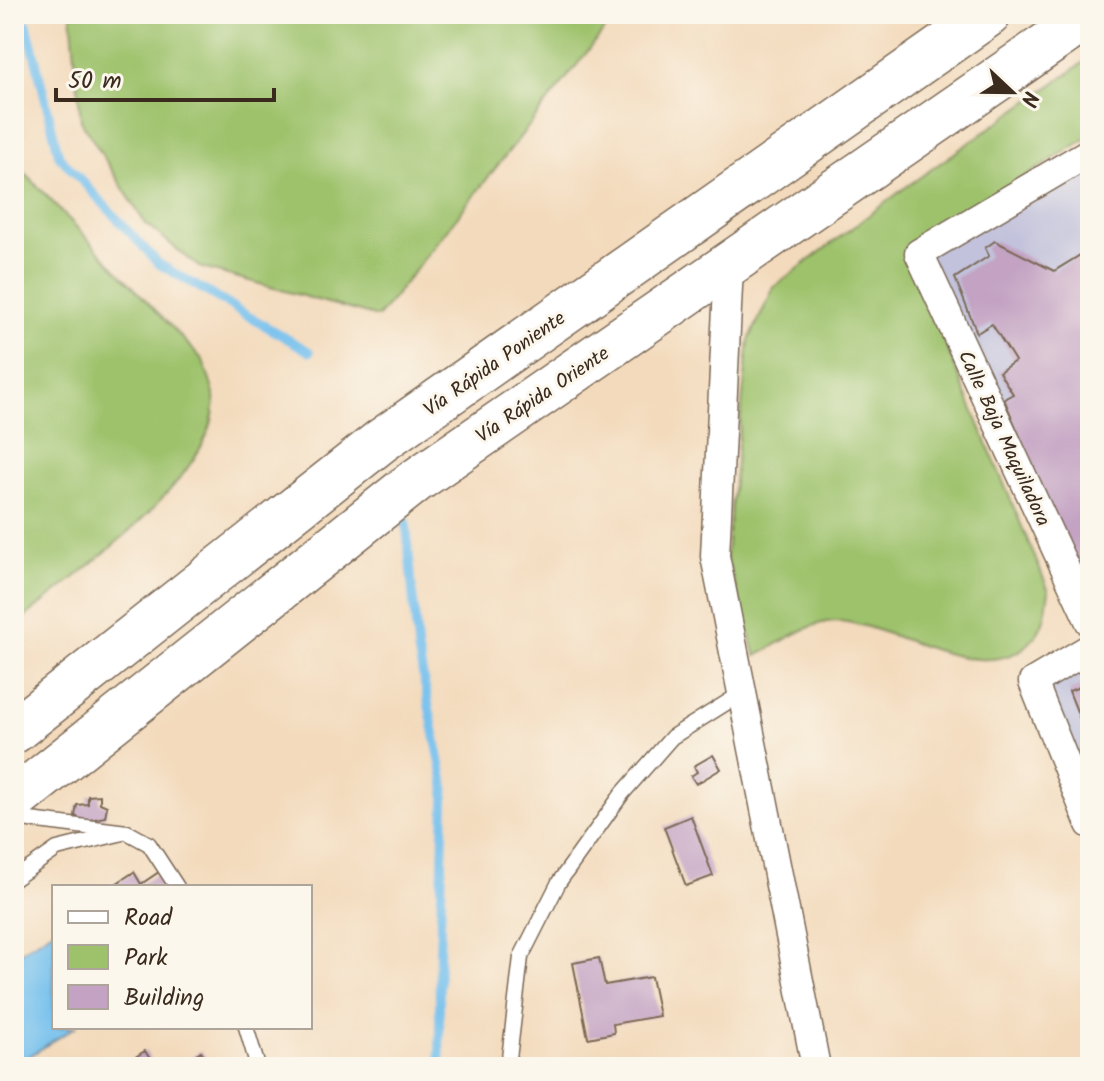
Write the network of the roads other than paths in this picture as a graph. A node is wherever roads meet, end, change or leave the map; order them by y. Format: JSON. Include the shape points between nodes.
{"nodes":[{"id":1,"x":989,"y":14,"type":"edge"},
{"id":2,"x":1090,"y":15,"type":"edge"},
{"id":3,"x":1090,"y":152,"type":"edge"},
{"id":4,"x":729,"y":266,"type":"junction"},
{"id":5,"x":1090,"y":622,"type":"edge"},
{"id":6,"x":1090,"y":648,"type":"edge"},
{"id":7,"x":742,"y":693,"type":"junction"},
{"id":8,"x":14,"y":731,"type":"edge"},
{"id":9,"x":14,"y":800,"type":"edge"},
{"id":10,"x":14,"y":818,"type":"edge"},
{"id":11,"x":1090,"y":824,"type":"edge"},
{"id":12,"x":127,"y":832,"type":"junction"},
{"id":13,"x":14,"y":879,"type":"edge"},
{"id":14,"x":176,"y":885,"type":"edge"},
{"id":15,"x":247,"y":1029,"type":"edge"},
{"id":16,"x":258,"y":1067,"type":"edge"},
{"id":17,"x":508,"y":1067,"type":"edge"},
{"id":18,"x":816,"y":1067,"type":"edge"}],
"edges":[{"from":1,"to":8,"type":"highway","name":"Vía Rápida Poniente","via":[[381,441]]},
{"from":2,"to":4,"type":"highway","name":"Vía Rápida Oriente"},
{"from":3,"to":5,"type":"street","name":"Calle Baja Maquiladora","via":[[919,253]]},
{"from":4,"to":7,"type":"street","via":[[715,556]]},
{"from":4,"to":9,"type":"highway","name":"Vía Rápida Oriente","via":[[414,482]]},
{"from":6,"to":11,"type":"street","via":[[1033,682]]},
{"from":7,"to":17,"type":"lane","via":[[672,737],[622,794],[559,882],[521,957]]},
{"from":7,"to":18,"type":"street"},
{"from":10,"to":12,"type":"lane"},
{"from":12,"to":13,"type":"lane","via":[[57,849]]},
{"from":12,"to":14,"type":"lane","via":[[149,844]]},
{"from":15,"to":16,"type":"lane"}]}
